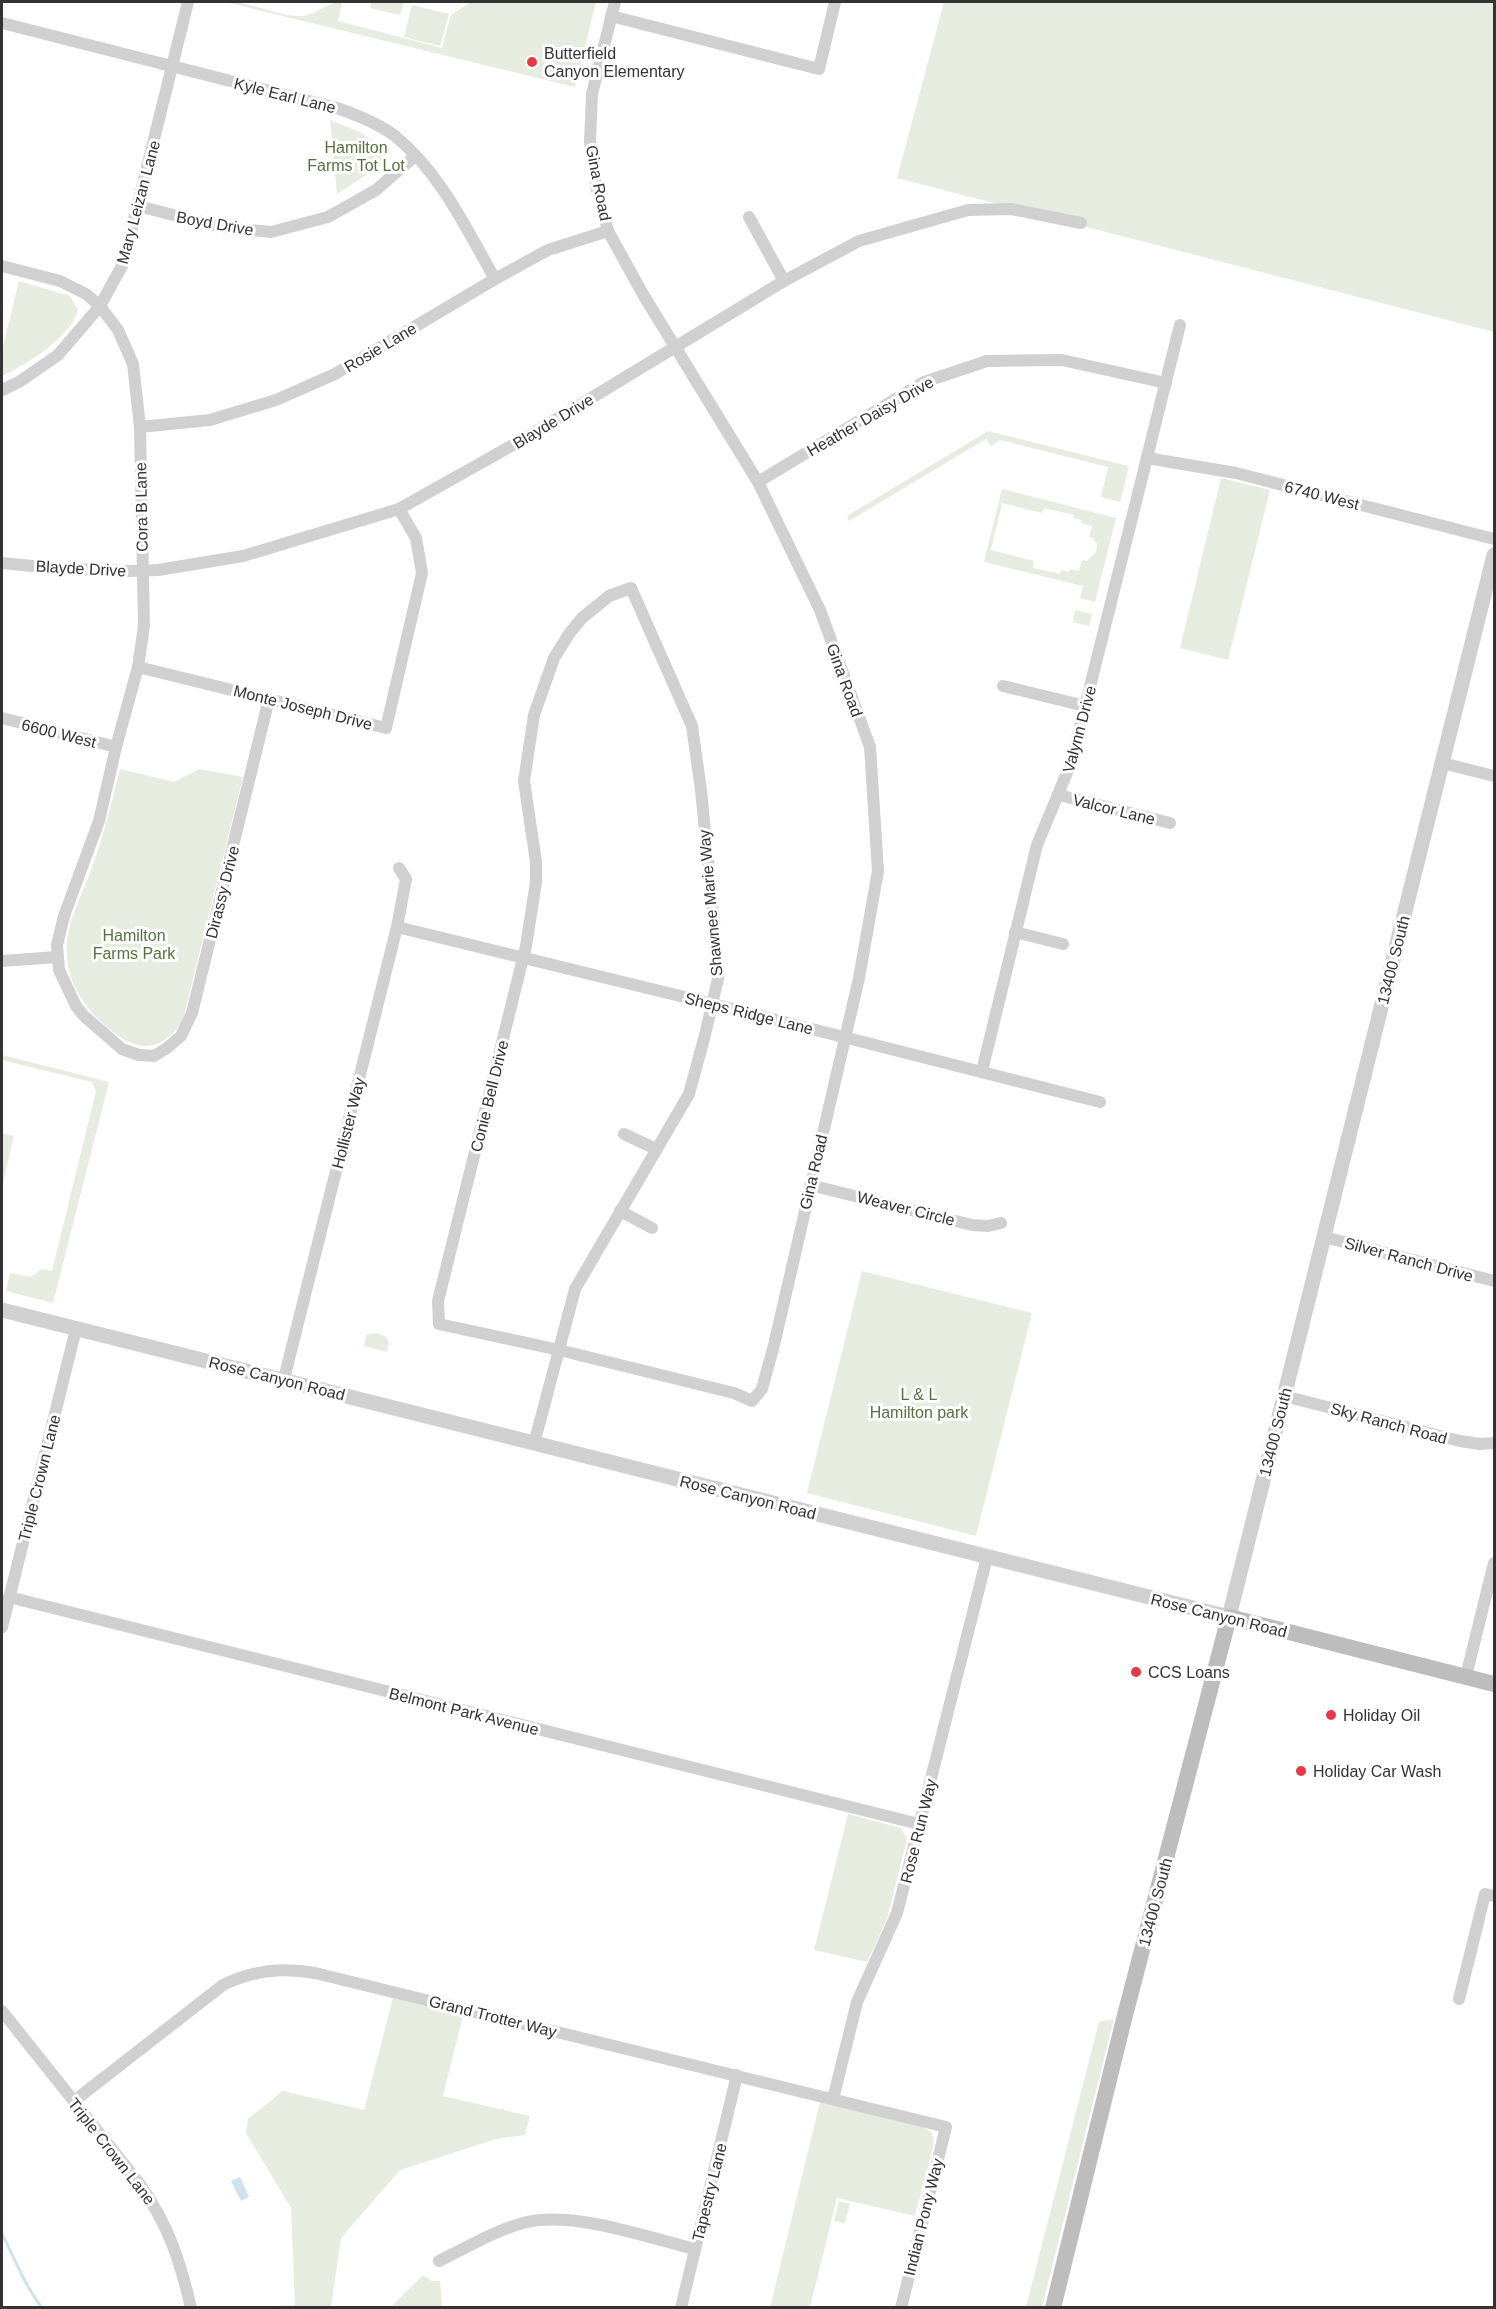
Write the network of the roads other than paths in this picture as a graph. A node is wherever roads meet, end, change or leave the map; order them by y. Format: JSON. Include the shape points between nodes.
{"nodes":[{"id":1,"x":189,"y":2,"type":"edge"},
{"id":2,"x":615,"y":2,"type":"edge"},
{"id":3,"x":835,"y":2,"type":"edge"},
{"id":4,"x":611,"y":16,"type":"junction"},
{"id":5,"x":2,"y":23,"type":"edge"},
{"id":6,"x":172,"y":67,"type":"junction"},
{"id":7,"x":415,"y":156,"type":"junction"},
{"id":8,"x":138,"y":206,"type":"junction"},
{"id":9,"x":749,"y":217,"type":"dead end"},
{"id":10,"x":1081,"y":223,"type":"dead end"},
{"id":11,"x":608,"y":231,"type":"junction"},
{"id":12,"x":2,"y":266,"type":"edge"},
{"id":13,"x":495,"y":279,"type":"junction"},
{"id":14,"x":784,"y":281,"type":"junction"},
{"id":15,"x":100,"y":306,"type":"junction"},
{"id":16,"x":1180,"y":325,"type":"dead end"},
{"id":17,"x":675,"y":347,"type":"junction"},
{"id":18,"x":1166,"y":383,"type":"junction"},
{"id":19,"x":2,"y":390,"type":"edge"},
{"id":20,"x":140,"y":427,"type":"junction"},
{"id":21,"x":1147,"y":458,"type":"junction"},
{"id":22,"x":758,"y":482,"type":"junction"},
{"id":23,"x":399,"y":509,"type":"junction"},
{"id":24,"x":1494,"y":539,"type":"edge"},
{"id":25,"x":1494,"y":555,"type":"edge"},
{"id":26,"x":2,"y":563,"type":"edge"},
{"id":27,"x":142,"y":572,"type":"junction"},
{"id":28,"x":631,"y":588,"type":"joint"},
{"id":29,"x":138,"y":667,"type":"junction"},
{"id":30,"x":1003,"y":686,"type":"dead end"},
{"id":31,"x":269,"y":699,"type":"junction"},
{"id":32,"x":1085,"y":706,"type":"junction"},
{"id":33,"x":2,"y":718,"type":"edge"},
{"id":34,"x":116,"y":747,"type":"junction"},
{"id":35,"x":1442,"y":764,"type":"junction"},
{"id":36,"x":1494,"y":776,"type":"edge"},
{"id":37,"x":1059,"y":795,"type":"junction"},
{"id":38,"x":1170,"y":823,"type":"dead end"},
{"id":39,"x":399,"y":868,"type":"dead end"},
{"id":40,"x":397,"y":927,"type":"junction"},
{"id":41,"x":1015,"y":932,"type":"junction"},
{"id":42,"x":1063,"y":944,"type":"dead end"},
{"id":43,"x":57,"y":957,"type":"junction"},
{"id":44,"x":524,"y":957,"type":"junction"},
{"id":45,"x":2,"y":961,"type":"edge"},
{"id":46,"x":713,"y":1004,"type":"junction"},
{"id":47,"x":845,"y":1037,"type":"junction"},
{"id":48,"x":982,"y":1071,"type":"junction"},
{"id":49,"x":1100,"y":1102,"type":"dead end"},
{"id":50,"x":624,"y":1134,"type":"dead end"},
{"id":51,"x":656,"y":1149,"type":"junction"},
{"id":52,"x":810,"y":1185,"type":"junction"},
{"id":53,"x":620,"y":1211,"type":"junction"},
{"id":54,"x":1001,"y":1223,"type":"dead end"},
{"id":55,"x":652,"y":1228,"type":"dead end"},
{"id":56,"x":1324,"y":1237,"type":"junction"},
{"id":57,"x":1494,"y":1281,"type":"edge"},
{"id":58,"x":2,"y":1310,"type":"edge"},
{"id":59,"x":75,"y":1329,"type":"junction"},
{"id":60,"x":559,"y":1350,"type":"junction"},
{"id":61,"x":284,"y":1379,"type":"junction"},
{"id":62,"x":1284,"y":1396,"type":"junction"},
{"id":63,"x":752,"y":1401,"type":"joint"},
{"id":64,"x":1494,"y":1443,"type":"edge"},
{"id":65,"x":534,"y":1444,"type":"junction"},
{"id":66,"x":987,"y":1557,"type":"junction"},
{"id":67,"x":1494,"y":1563,"type":"edge"},
{"id":68,"x":9,"y":1597,"type":"junction"},
{"id":69,"x":1229,"y":1617,"type":"junction"},
{"id":70,"x":2,"y":1627,"type":"edge"},
{"id":71,"x":1466,"y":1676,"type":"junction"},
{"id":72,"x":1494,"y":1684,"type":"edge"},
{"id":73,"x":919,"y":1824,"type":"junction"},
{"id":74,"x":1494,"y":1896,"type":"edge"},
{"id":75,"x":1459,"y":2000,"type":"dead end"},
{"id":76,"x":2,"y":2011,"type":"edge"},
{"id":77,"x":737,"y":2076,"type":"junction"},
{"id":78,"x":834,"y":2099,"type":"junction"},
{"id":79,"x":75,"y":2102,"type":"junction"},
{"id":80,"x":946,"y":2127,"type":"joint"},
{"id":81,"x":695,"y":2249,"type":"junction"},
{"id":82,"x":438,"y":2261,"type":"dead end"},
{"id":83,"x":191,"y":2307,"type":"edge"},
{"id":84,"x":681,"y":2307,"type":"edge"},
{"id":85,"x":901,"y":2307,"type":"edge"},
{"id":86,"x":1053,"y":2307,"type":"edge"}],
"edges":[{"from":1,"to":6,"type":"street","name":"Mary Leizan Lane"},
{"from":2,"to":4,"type":"street","name":"Gina Road"},
{"from":3,"to":4,"type":"street","via":[[819,69]]},
{"from":4,"to":11,"type":"street","name":"Gina Road","via":[[592,94],[590,141]]},
{"from":5,"to":6,"type":"street","name":"Kyle Earl Lane"},
{"from":6,"to":7,"type":"street","name":"Kyle Earl Lane","via":[[362,117],[394,136]]},
{"from":6,"to":8,"type":"street","name":"Mary Leizan Lane"},
{"from":7,"to":8,"type":"street","name":"Boyd Drive","via":[[376,190],[328,217],[271,232],[221,227]]},
{"from":7,"to":13,"type":"street","name":"Kyle Earl Lane","via":[[443,191]]},
{"from":8,"to":15,"type":"street","name":"Mary Leizan Lane","via":[[123,264]]},
{"from":9,"to":14,"type":"street"},
{"from":10,"to":14,"type":"street","name":"Blayde Drive","via":[[1011,209],[968,210],[859,241]]},
{"from":11,"to":13,"type":"street","name":"Rosie Lane","via":[[548,250]]},
{"from":11,"to":17,"type":"street","name":"Gina Road"},
{"from":12,"to":15,"type":"street","name":"Cora B Lane","via":[[60,281]]},
{"from":13,"to":20,"type":"street","name":"Rosie Lane","via":[[335,374],[276,400],[210,420]]},
{"from":14,"to":17,"type":"street","name":"Blayde Drive"},
{"from":15,"to":19,"type":"street","name":"Mary Leizan Lane","via":[[58,355]]},
{"from":15,"to":20,"type":"street","name":"Cora B Lane","via":[[118,330],[133,364]]},
{"from":16,"to":18,"type":"street","name":"Valynn Drive"},
{"from":17,"to":22,"type":"street","name":"Gina Road"},
{"from":17,"to":23,"type":"street","name":"Blayde Drive"},
{"from":18,"to":21,"type":"street","name":"Valynn Drive"},
{"from":18,"to":22,"type":"street","name":"Heather Daisy Drive","via":[[1062,360],[987,361],[924,382]]},
{"from":20,"to":27,"type":"street","name":"Cora B Lane"},
{"from":21,"to":24,"type":"street","name":"6740 West","via":[[1236,473]]},
{"from":21,"to":32,"type":"street","name":"Valynn Drive"},
{"from":22,"to":47,"type":"street","name":"Gina Road","via":[[820,610],[870,747],[879,871]]},
{"from":23,"to":27,"type":"street","name":"Blayde Drive","via":[[243,556]]},
{"from":23,"to":31,"type":"street","name":"Monte Joseph Drive","via":[[416,538],[422,573],[386,728]]},
{"from":25,"to":35,"type":"street","name":"13400 South"},
{"from":26,"to":27,"type":"street","name":"Blayde Drive"},
{"from":27,"to":29,"type":"street","name":"Cora B Lane","via":[[144,626]]},
{"from":28,"to":44,"type":"street","name":"Conie Bell Drive","via":[[609,596],[569,634],[554,658],[534,715],[524,782],[537,862]]},
{"from":28,"to":46,"type":"street","name":"Shawnee Marie Way","via":[[692,726],[719,975]]},
{"from":29,"to":31,"type":"street","name":"Monte Joseph Drive"},
{"from":29,"to":34,"type":"street","name":"Cora B Lane"},
{"from":30,"to":32,"type":"street"},
{"from":31,"to":43,"type":"street","name":"Dirassy Drive","via":[[192,1013],[181,1036],[154,1056],[122,1049],[76,1006]]},
{"from":32,"to":37,"type":"street","name":"Valynn Drive"},
{"from":33,"to":34,"type":"street","name":"6600 West"},
{"from":34,"to":43,"type":"street","name":"Cora B Lane","via":[[99,821],[64,916]]},
{"from":35,"to":36,"type":"street"},
{"from":35,"to":56,"type":"street","name":"13400 South"},
{"from":37,"to":38,"type":"street","name":"Valcor Lane"},
{"from":37,"to":41,"type":"street","name":"Valynn Drive","via":[[1037,845]]},
{"from":39,"to":40,"type":"street","name":"Hollister Way","via":[[406,879]]},
{"from":40,"to":44,"type":"street","name":"Sheps Ridge Lane"},
{"from":40,"to":61,"type":"street","name":"Hollister Way"},
{"from":41,"to":42,"type":"street"},
{"from":41,"to":48,"type":"street","name":"Valynn Drive"},
{"from":43,"to":45,"type":"street"},
{"from":44,"to":46,"type":"street","name":"Sheps Ridge Lane"},
{"from":44,"to":60,"type":"street","name":"Conie Bell Drive","via":[[438,1301],[439,1324]]},
{"from":46,"to":47,"type":"street","name":"Sheps Ridge Lane"},
{"from":46,"to":51,"type":"street","name":"Shawnee Marie Way","via":[[689,1094]]},
{"from":47,"to":48,"type":"street","name":"Sheps Ridge Lane"},
{"from":47,"to":52,"type":"street","name":"Gina Road"},
{"from":48,"to":49,"type":"street","name":"Sheps Ridge Lane"},
{"from":50,"to":51,"type":"street"},
{"from":51,"to":53,"type":"street","name":"Shawnee Marie Way"},
{"from":52,"to":54,"type":"street","name":"Weaver Circle","via":[[972,1225]]},
{"from":52,"to":63,"type":"street","name":"Gina Road","via":[[762,1389]]},
{"from":53,"to":55,"type":"street"},
{"from":53,"to":60,"type":"street","name":"Shawnee Marie Way","via":[[575,1289]]},
{"from":56,"to":57,"type":"street","name":"Silver Ranch Drive"},
{"from":56,"to":62,"type":"street","name":"13400 South"},
{"from":58,"to":59,"type":"street","name":"Rose Canyon Road"},
{"from":59,"to":61,"type":"street","name":"Rose Canyon Road"},
{"from":59,"to":68,"type":"street","name":"Triple Crown Lane"},
{"from":60,"to":63,"type":"street","name":"Conie Bell Drive"},
{"from":60,"to":65,"type":"street","name":"Shawnee Marie Way"},
{"from":61,"to":65,"type":"street","name":"Rose Canyon Road"},
{"from":62,"to":64,"type":"street","name":"Sky Ranch Road","via":[[1460,1441]]},
{"from":62,"to":69,"type":"street","name":"13400 South"},
{"from":65,"to":66,"type":"street","name":"Rose Canyon Road"},
{"from":66,"to":69,"type":"street","name":"Rose Canyon Road"},
{"from":66,"to":73,"type":"street","name":"Rose Run Way"},
{"from":67,"to":71,"type":"street"},
{"from":68,"to":70,"type":"street","name":"Triple Crown Lane"},
{"from":68,"to":73,"type":"street","name":"Belmont Park Avenue"},
{"from":69,"to":71,"type":"main road","name":"Rose Canyon Road"},
{"from":69,"to":86,"type":"main road","name":"13400 South"},
{"from":71,"to":72,"type":"main road","name":"Rose Canyon Road"},
{"from":73,"to":78,"type":"street","name":"Rose Run Way","via":[[895,1921],[857,2002]]},
{"from":74,"to":75,"type":"street","via":[[1485,1894]]},
{"from":76,"to":79,"type":"street","name":"Triple Crown Lane"},
{"from":77,"to":78,"type":"street","name":"Grand Trotter Way"},
{"from":77,"to":79,"type":"street","name":"Grand Trotter Way","via":[[315,1973],[274,1970],[248,1975],[212,1992]]},
{"from":77,"to":81,"type":"street","name":"Tapestry Lane"},
{"from":78,"to":80,"type":"street","name":"Grand Trotter Way"},
{"from":79,"to":83,"type":"street","name":"Triple Crown Lane","via":[[156,2209],[176,2250]]},
{"from":80,"to":85,"type":"street","name":"Indian Pony Way"},
{"from":81,"to":82,"type":"street","via":[[574,2220],[548,2219],[509,2228]]},
{"from":81,"to":84,"type":"street","name":"Tapestry Lane"}]}
